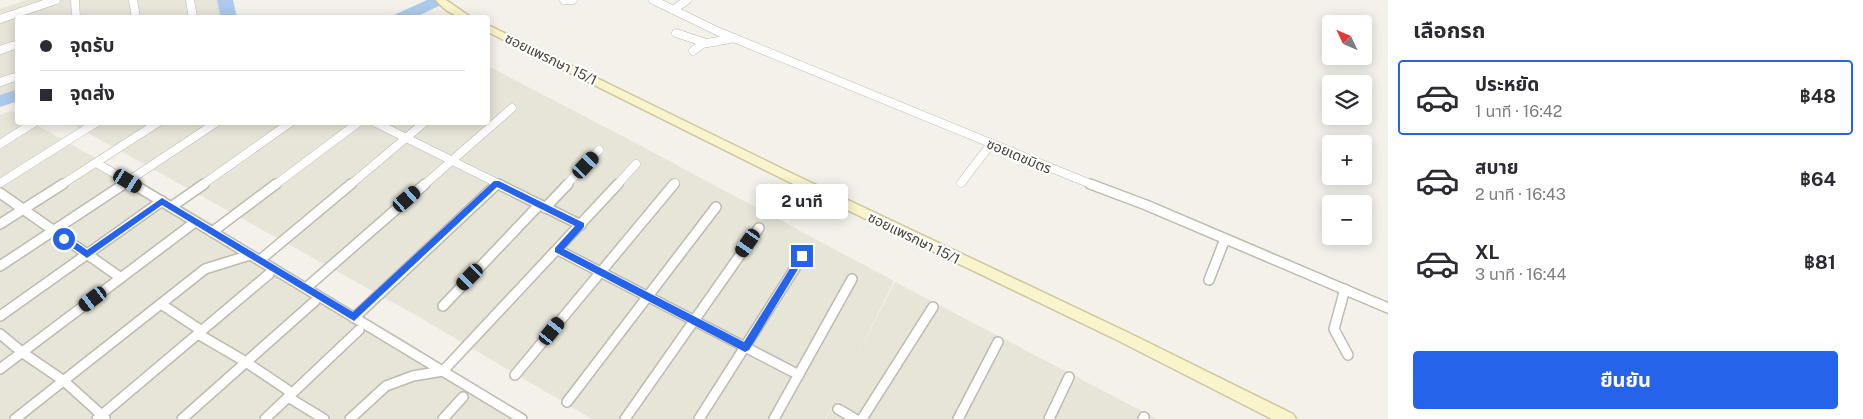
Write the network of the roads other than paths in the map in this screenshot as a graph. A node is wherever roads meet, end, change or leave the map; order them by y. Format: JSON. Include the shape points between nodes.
{"nodes":[{"id":1,"x":56,"y":0,"type":"edge"},
{"id":2,"x":75,"y":0,"type":"edge"},
{"id":3,"x":133,"y":0,"type":"edge"},
{"id":4,"x":190,"y":0,"type":"edge"},
{"id":5,"x":442,"y":0,"type":"edge"},
{"id":6,"x":564,"y":0,"type":"edge"},
{"id":7,"x":573,"y":0,"type":"edge"},
{"id":8,"x":653,"y":0,"type":"edge"},
{"id":9,"x":687,"y":0,"type":"edge"},
{"id":10,"x":673,"y":10,"type":"junction"},
{"id":11,"x":19,"y":15,"type":"edge"},
{"id":12,"x":76,"y":15,"type":"edge"},
{"id":13,"x":136,"y":15,"type":"edge"},
{"id":14,"x":192,"y":15,"type":"edge"},
{"id":15,"x":461,"y":15,"type":"edge"},
{"id":16,"x":15,"y":16,"type":"edge"},
{"id":17,"x":0,"y":19,"type":"edge"},
{"id":18,"x":490,"y":29,"type":"edge"},
{"id":19,"x":676,"y":33,"type":"dead end"},
{"id":20,"x":735,"y":38,"type":"junction"},
{"id":21,"x":706,"y":44,"type":"junction"},
{"id":22,"x":15,"y":45,"type":"edge"},
{"id":23,"x":0,"y":50,"type":"edge"},
{"id":24,"x":693,"y":51,"type":"dead end"},
{"id":25,"x":15,"y":77,"type":"edge"},
{"id":26,"x":0,"y":82,"type":"edge"},
{"id":27,"x":512,"y":108,"type":"dead end"},
{"id":28,"x":30,"y":125,"type":"edge"},
{"id":29,"x":92,"y":125,"type":"edge"},
{"id":30,"x":154,"y":125,"type":"edge"},
{"id":31,"x":212,"y":125,"type":"edge"},
{"id":32,"x":287,"y":125,"type":"edge"},
{"id":33,"x":354,"y":125,"type":"edge"},
{"id":34,"x":380,"y":125,"type":"edge"},
{"id":35,"x":421,"y":125,"type":"edge"},
{"id":36,"x":406,"y":138,"type":"junction"},
{"id":37,"x":0,"y":144,"type":"edge"},
{"id":38,"x":991,"y":144,"type":"junction"},
{"id":39,"x":599,"y":150,"type":"dead end"},
{"id":40,"x":451,"y":161,"type":"junction"},
{"id":41,"x":96,"y":163,"type":"junction"},
{"id":42,"x":636,"y":164,"type":"dead end"},
{"id":43,"x":128,"y":181,"type":"junction"},
{"id":44,"x":0,"y":183,"type":"edge"},
{"id":45,"x":961,"y":183,"type":"dead end"},
{"id":46,"x":496,"y":184,"type":"junction"},
{"id":47,"x":675,"y":184,"type":"dead end"},
{"id":48,"x":0,"y":193,"type":"edge"},
{"id":49,"x":162,"y":201,"type":"junction"},
{"id":50,"x":542,"y":206,"type":"junction"},
{"id":51,"x":171,"y":207,"type":"junction"},
{"id":52,"x":716,"y":207,"type":"dead end"},
{"id":53,"x":22,"y":210,"type":"junction"},
{"id":54,"x":195,"y":222,"type":"junction"},
{"id":55,"x":0,"y":224,"type":"edge"},
{"id":56,"x":581,"y":225,"type":"junction"},
{"id":57,"x":759,"y":228,"type":"dead end"},
{"id":58,"x":53,"y":231,"type":"junction"},
{"id":59,"x":212,"y":232,"type":"junction"},
{"id":60,"x":1225,"y":239,"type":"junction"},
{"id":61,"x":558,"y":250,"type":"junction"},
{"id":62,"x":87,"y":254,"type":"junction"},
{"id":63,"x":250,"y":255,"type":"junction"},
{"id":64,"x":802,"y":256,"type":"dead end"},
{"id":65,"x":260,"y":260,"type":"junction"},
{"id":66,"x":0,"y":266,"type":"edge"},
{"id":67,"x":600,"y":272,"type":"junction"},
{"id":68,"x":269,"y":274,"type":"dead end"},
{"id":69,"x":121,"y":278,"type":"junction"},
{"id":70,"x":852,"y":279,"type":"dead end"},
{"id":71,"x":1209,"y":280,"type":"dead end"},
{"id":72,"x":306,"y":288,"type":"junction"},
{"id":73,"x":1345,"y":289,"type":"junction"},
{"id":74,"x":647,"y":296,"type":"junction"},
{"id":75,"x":315,"y":301,"type":"dead end"},
{"id":76,"x":161,"y":304,"type":"junction"},
{"id":77,"x":443,"y":306,"type":"dead end"},
{"id":78,"x":933,"y":307,"type":"dead end"},
{"id":79,"x":1388,"y":308,"type":"edge"},
{"id":80,"x":0,"y":316,"type":"edge"},
{"id":81,"x":354,"y":318,"type":"junction"},
{"id":82,"x":694,"y":321,"type":"junction"},
{"id":83,"x":358,"y":330,"type":"dead end"},
{"id":84,"x":200,"y":332,"type":"junction"},
{"id":85,"x":0,"y":334,"type":"edge"},
{"id":86,"x":998,"y":342,"type":"dead end"},
{"id":87,"x":745,"y":348,"type":"junction"},
{"id":88,"x":23,"y":353,"type":"junction"},
{"id":89,"x":1348,"y":355,"type":"dead end"},
{"id":90,"x":246,"y":362,"type":"junction"},
{"id":91,"x":0,"y":369,"type":"edge"},
{"id":92,"x":443,"y":371,"type":"junction"},
{"id":93,"x":515,"y":375,"type":"dead end"},
{"id":94,"x":799,"y":375,"type":"junction"},
{"id":95,"x":1069,"y":377,"type":"dead end"},
{"id":96,"x":64,"y":381,"type":"junction"},
{"id":97,"x":290,"y":395,"type":"junction"},
{"id":98,"x":463,"y":397,"type":"dead end"},
{"id":99,"x":567,"y":402,"type":"dead end"},
{"id":100,"x":838,"y":409,"type":"dead end"},
{"id":101,"x":102,"y":418,"type":"edge"},
{"id":102,"x":15,"y":419,"type":"edge"},
{"id":103,"x":182,"y":419,"type":"edge"},
{"id":104,"x":265,"y":419,"type":"edge"},
{"id":105,"x":324,"y":419,"type":"edge"},
{"id":106,"x":350,"y":419,"type":"edge"},
{"id":107,"x":443,"y":419,"type":"edge"},
{"id":108,"x":522,"y":419,"type":"edge"},
{"id":109,"x":624,"y":419,"type":"edge"},
{"id":110,"x":698,"y":419,"type":"edge"},
{"id":111,"x":774,"y":419,"type":"edge"},
{"id":112,"x":854,"y":419,"type":"edge"},
{"id":113,"x":862,"y":419,"type":"edge"},
{"id":114,"x":958,"y":419,"type":"edge"},
{"id":115,"x":1049,"y":419,"type":"edge"},
{"id":116,"x":1288,"y":419,"type":"edge"}],
"edges":[{"from":1,"to":11,"type":"street"},
{"from":2,"to":12,"type":"street"},
{"from":3,"to":13,"type":"street"},
{"from":4,"to":14,"type":"street"},
{"from":5,"to":15,"type":"street"},
{"from":6,"to":7,"type":"street"},
{"from":8,"to":10,"type":"street","name":"ซอยเดชมิตร"},
{"from":9,"to":10,"type":"street"},
{"from":10,"to":20,"type":"street","name":"ซอยเดชมิตร"},
{"from":16,"to":17,"type":"street"},
{"from":18,"to":116,"type":"street","name":"ซอยแพรกษา 15/1"},
{"from":19,"to":21,"type":"street"},
{"from":20,"to":21,"type":"street"},
{"from":20,"to":38,"type":"street","name":"ซอยเดชมิตร"},
{"from":21,"to":24,"type":"street"},
{"from":22,"to":23,"type":"street"},
{"from":25,"to":26,"type":"street"},
{"from":27,"to":40,"type":"street"},
{"from":28,"to":37,"type":"street"},
{"from":29,"to":44,"type":"street"},
{"from":30,"to":41,"type":"street"},
{"from":31,"to":43,"type":"street"},
{"from":32,"to":51,"type":"street"},
{"from":33,"to":59,"type":"street"},
{"from":34,"to":36,"type":"street"},
{"from":35,"to":36,"type":"street"},
{"from":36,"to":40,"type":"street"},
{"from":36,"to":65,"type":"street"},
{"from":38,"to":45,"type":"street"},
{"from":38,"to":60,"type":"street","name":"ซอยเดชมิตร"},
{"from":39,"to":50,"type":"street"},
{"from":40,"to":46,"type":"street"},
{"from":40,"to":72,"type":"street"},
{"from":41,"to":43,"type":"street"},
{"from":41,"to":53,"type":"street"},
{"from":42,"to":56,"type":"street"},
{"from":43,"to":49,"type":"street"},
{"from":43,"to":58,"type":"street"},
{"from":46,"to":50,"type":"street"},
{"from":46,"to":81,"type":"street"},
{"from":47,"to":67,"type":"street"},
{"from":48,"to":53,"type":"street"},
{"from":49,"to":51,"type":"street"},
{"from":49,"to":62,"type":"street"},
{"from":50,"to":56,"type":"street"},
{"from":50,"to":77,"type":"street"},
{"from":51,"to":54,"type":"street"},
{"from":52,"to":74,"type":"street"},
{"from":53,"to":55,"type":"street"},
{"from":53,"to":58,"type":"street"},
{"from":54,"to":59,"type":"street"},
{"from":54,"to":69,"type":"street"},
{"from":56,"to":61,"type":"street"},
{"from":57,"to":82,"type":"street"},
{"from":58,"to":62,"type":"street"},
{"from":58,"to":66,"type":"street"},
{"from":59,"to":63,"type":"street"},
{"from":60,"to":71,"type":"street"},
{"from":60,"to":73,"type":"street","name":"ซอยเดชมิตร"},
{"from":61,"to":67,"type":"street"},
{"from":61,"to":92,"type":"street"},
{"from":62,"to":69,"type":"street"},
{"from":62,"to":80,"type":"street"},
{"from":63,"to":65,"type":"street"},
{"from":63,"to":76,"type":"street","via":[[205,269]]},
{"from":64,"to":87,"type":"street"},
{"from":65,"to":72,"type":"street"},
{"from":67,"to":74,"type":"street"},
{"from":67,"to":93,"type":"street"},
{"from":68,"to":84,"type":"street"},
{"from":69,"to":88,"type":"street"},
{"from":70,"to":94,"type":"street"},
{"from":72,"to":81,"type":"street"},
{"from":73,"to":79,"type":"street","name":"ซอยเดชมิตร"},
{"from":73,"to":89,"type":"street","via":[[1334,329]]},
{"from":74,"to":82,"type":"street"},
{"from":74,"to":99,"type":"street"},
{"from":75,"to":90,"type":"street"},
{"from":76,"to":84,"type":"street"},
{"from":76,"to":96,"type":"street"},
{"from":78,"to":113,"type":"street"},
{"from":81,"to":92,"type":"street"},
{"from":82,"to":87,"type":"street"},
{"from":82,"to":109,"type":"street"},
{"from":83,"to":97,"type":"street"},
{"from":84,"to":90,"type":"street"},
{"from":84,"to":101,"type":"street"},
{"from":85,"to":88,"type":"street"},
{"from":86,"to":114,"type":"street"},
{"from":87,"to":94,"type":"street"},
{"from":87,"to":110,"type":"street"},
{"from":88,"to":91,"type":"street"},
{"from":88,"to":96,"type":"street"},
{"from":90,"to":97,"type":"street"},
{"from":90,"to":103,"type":"street"},
{"from":92,"to":106,"type":"street","via":[[413,376],[386,386]]},
{"from":92,"to":108,"type":"street"},
{"from":94,"to":111,"type":"street"},
{"from":95,"to":115,"type":"street"},
{"from":96,"to":101,"type":"street"},
{"from":96,"to":102,"type":"street"},
{"from":97,"to":104,"type":"street"},
{"from":97,"to":105,"type":"street"},
{"from":98,"to":107,"type":"street"},
{"from":100,"to":112,"type":"street"}]}
